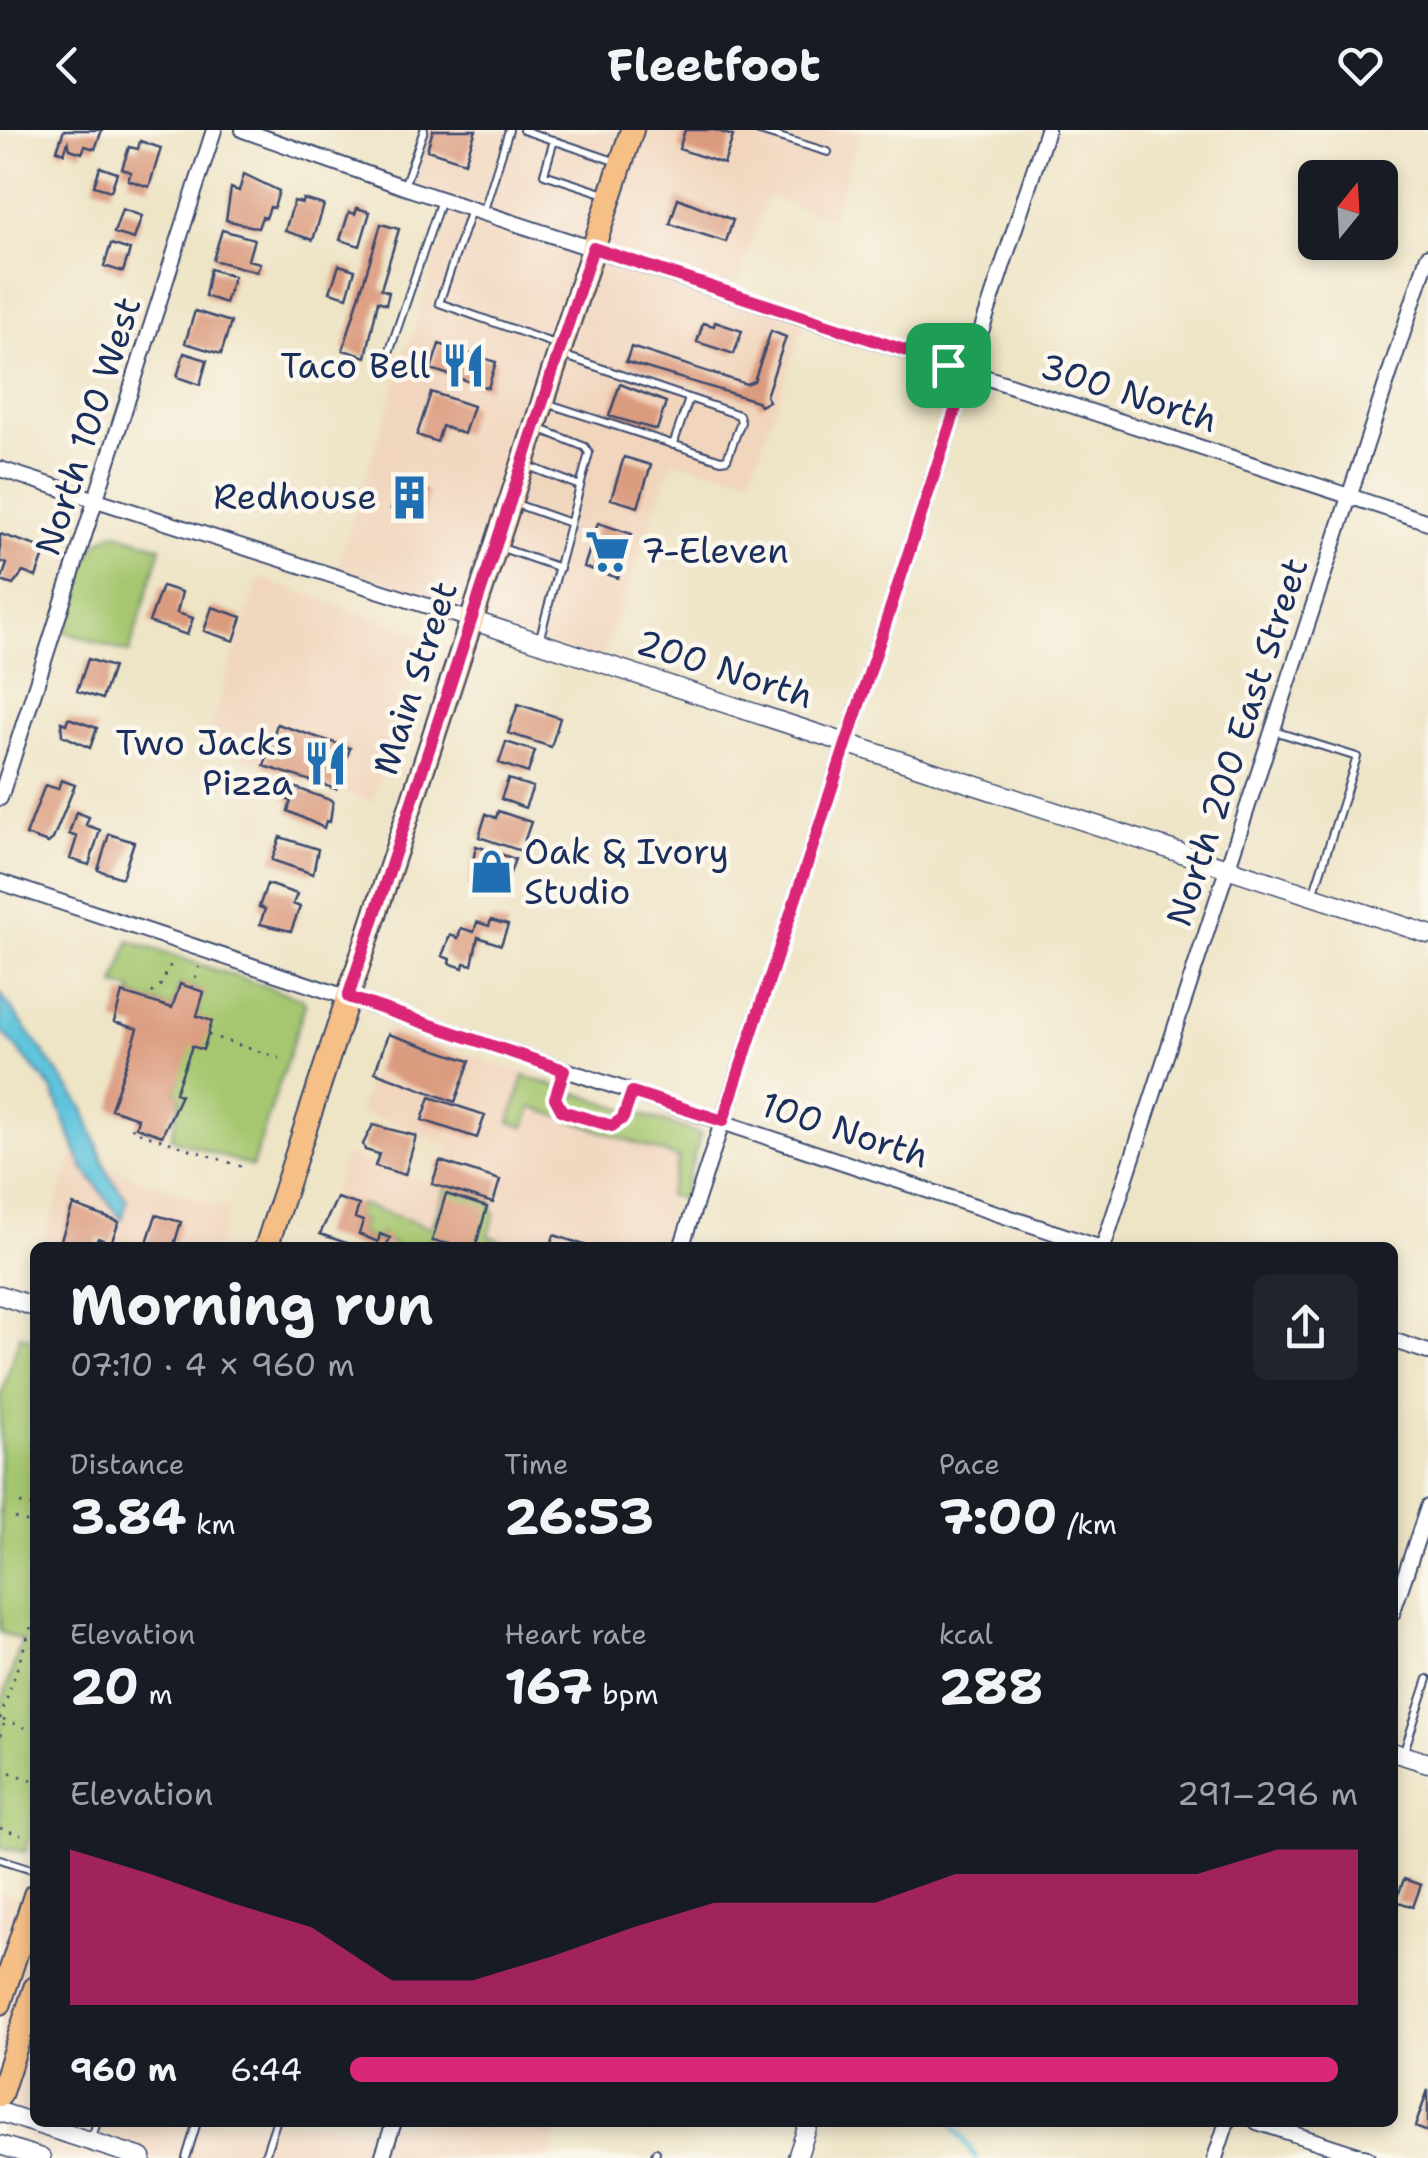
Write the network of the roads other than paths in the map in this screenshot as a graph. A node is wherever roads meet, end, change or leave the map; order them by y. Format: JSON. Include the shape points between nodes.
{"nodes":[{"id":1,"x":214,"y":130,"type":"edge"},
{"id":2,"x":243,"y":130,"type":"edge"},
{"id":3,"x":424,"y":130,"type":"edge"},
{"id":4,"x":508,"y":130,"type":"edge"},
{"id":5,"x":523,"y":130,"type":"edge"},
{"id":6,"x":632,"y":130,"type":"edge"},
{"id":7,"x":756,"y":130,"type":"edge"},
{"id":8,"x":1047,"y":130,"type":"edge"},
{"id":9,"x":554,"y":140,"type":"junction"},
{"id":10,"x":828,"y":152,"type":"dead end"},
{"id":11,"x":621,"y":163,"type":"junction"},
{"id":12,"x":404,"y":187,"type":"junction"},
{"id":13,"x":610,"y":196,"type":"junction"},
{"id":14,"x":441,"y":199,"type":"junction"},
{"id":15,"x":477,"y":211,"type":"junction"},
{"id":16,"x":593,"y":248,"type":"junction"},
{"id":17,"x":1428,"y":256,"type":"edge"},
{"id":18,"x":390,"y":350,"type":"dead end"},
{"id":19,"x":560,"y":350,"type":"junction"},
{"id":20,"x":968,"y":371,"type":"junction"},
{"id":21,"x":689,"y":399,"type":"junction"},
{"id":22,"x":543,"y":402,"type":"junction"},
{"id":23,"x":535,"y":426,"type":"junction"},
{"id":24,"x":673,"y":445,"type":"junction"},
{"id":25,"x":522,"y":464,"type":"junction"},
{"id":26,"x":0,"y":469,"type":"edge"},
{"id":27,"x":580,"y":486,"type":"junction"},
{"id":28,"x":1349,"y":497,"type":"junction"},
{"id":29,"x":96,"y":502,"type":"junction"},
{"id":30,"x":510,"y":502,"type":"junction"},
{"id":31,"x":1428,"y":522,"type":"edge"},
{"id":32,"x":571,"y":524,"type":"junction"},
{"id":33,"x":496,"y":546,"type":"junction"},
{"id":34,"x":560,"y":568,"type":"junction"},
{"id":35,"x":471,"y":620,"type":"junction"},
{"id":36,"x":538,"y":642,"type":"junction"},
{"id":37,"x":1272,"y":731,"type":"junction"},
{"id":38,"x":848,"y":744,"type":"junction"},
{"id":39,"x":0,"y":798,"type":"edge"},
{"id":40,"x":1228,"y":868,"type":"junction"},
{"id":41,"x":0,"y":882,"type":"edge"},
{"id":42,"x":1313,"y":896,"type":"junction"},
{"id":43,"x":1428,"y":934,"type":"edge"},
{"id":44,"x":348,"y":997,"type":"junction"},
{"id":45,"x":564,"y":1070,"type":"junction"},
{"id":46,"x":632,"y":1092,"type":"junction"},
{"id":47,"x":723,"y":1121,"type":"junction"},
{"id":48,"x":268,"y":1242,"type":"edge"},
{"id":49,"x":683,"y":1242,"type":"edge"},
{"id":50,"x":1084,"y":1242,"type":"edge"},
{"id":51,"x":1104,"y":1242,"type":"edge"},
{"id":52,"x":0,"y":1295,"type":"edge"},
{"id":53,"x":30,"y":1304,"type":"edge"},
{"id":54,"x":1398,"y":1342,"type":"edge"},
{"id":55,"x":1428,"y":1352,"type":"edge"},
{"id":56,"x":1428,"y":1508,"type":"edge"},
{"id":57,"x":1398,"y":1596,"type":"edge"},
{"id":58,"x":1428,"y":1679,"type":"edge"},
{"id":59,"x":1398,"y":1751,"type":"edge"},
{"id":60,"x":1398,"y":1753,"type":"edge"},
{"id":61,"x":1428,"y":1763,"type":"edge"},
{"id":62,"x":0,"y":1860,"type":"edge"},
{"id":63,"x":30,"y":1869,"type":"edge"},
{"id":64,"x":30,"y":1909,"type":"edge"},
{"id":65,"x":2,"y":1988,"type":"edge"},
{"id":66,"x":30,"y":2003,"type":"edge"},
{"id":67,"x":0,"y":2095,"type":"edge"},
{"id":68,"x":0,"y":2112,"type":"edge"},
{"id":69,"x":30,"y":2122,"type":"edge"},
{"id":70,"x":47,"y":2127,"type":"edge"},
{"id":71,"x":95,"y":2127,"type":"edge"},
{"id":72,"x":195,"y":2127,"type":"edge"},
{"id":73,"x":274,"y":2127,"type":"edge"},
{"id":74,"x":392,"y":2127,"type":"edge"},
{"id":75,"x":807,"y":2127,"type":"edge"},
{"id":76,"x":1225,"y":2127,"type":"edge"},
{"id":77,"x":1272,"y":2127,"type":"edge"},
{"id":78,"x":91,"y":2141,"type":"junction"},
{"id":79,"x":0,"y":2145,"type":"edge"},
{"id":80,"x":41,"y":2158,"type":"edge"},
{"id":81,"x":142,"y":2158,"type":"edge"},
{"id":82,"x":186,"y":2158,"type":"edge"},
{"id":83,"x":264,"y":2158,"type":"edge"},
{"id":84,"x":382,"y":2158,"type":"edge"},
{"id":85,"x":798,"y":2158,"type":"edge"},
{"id":86,"x":1215,"y":2158,"type":"edge"},
{"id":87,"x":1367,"y":2158,"type":"edge"}],
"edges":[{"from":1,"to":29,"type":"street","name":"North 100 West"},
{"from":2,"to":12,"type":"street","name":"300 North"},
{"from":3,"to":12,"type":"lane"},
{"from":4,"to":15,"type":"lane"},
{"from":5,"to":9,"type":"lane"},
{"from":6,"to":11,"type":"main road","name":"Main Street"},
{"from":7,"to":10,"type":"lane"},
{"from":8,"to":20,"type":"street"},
{"from":9,"to":11,"type":"lane"},
{"from":9,"to":13,"type":"lane","via":[[544,174]]},
{"from":11,"to":13,"type":"main road","name":"Main Street"},
{"from":12,"to":14,"type":"street","name":"300 North"},
{"from":13,"to":16,"type":"main road","name":"Main Street"},
{"from":14,"to":15,"type":"street","name":"300 North"},
{"from":14,"to":18,"type":"lane"},
{"from":15,"to":16,"type":"street","name":"300 North"},
{"from":15,"to":19,"type":"lane","via":[[438,304]]},
{"from":16,"to":19,"type":"main road","name":"Main Street"},
{"from":16,"to":20,"type":"street","name":"300 North"},
{"from":17,"to":28,"type":"street","name":"North 200 East Street"},
{"from":19,"to":21,"type":"lane"},
{"from":19,"to":22,"type":"main road","name":"Main Street"},
{"from":20,"to":28,"type":"street","name":"300 North"},
{"from":20,"to":38,"type":"street"},
{"from":21,"to":24,"type":"lane"},
{"from":21,"to":24,"type":"lane","via":[[741,422],[728,459]]},
{"from":22,"to":23,"type":"main road","name":"Main Street"},
{"from":22,"to":24,"type":"lane"},
{"from":23,"to":25,"type":"main road","name":"Main Street"},
{"from":23,"to":27,"type":"lane","via":[[586,447]]},
{"from":25,"to":27,"type":"lane"},
{"from":25,"to":30,"type":"main road","name":"Main Street"},
{"from":26,"to":29,"type":"street","name":"200 North"},
{"from":27,"to":32,"type":"lane"},
{"from":28,"to":31,"type":"street","name":"300 North"},
{"from":28,"to":37,"type":"street","name":"North 200 East Street"},
{"from":29,"to":35,"type":"street","name":"200 North"},
{"from":29,"to":39,"type":"street","name":"North 100 West"},
{"from":30,"to":32,"type":"lane"},
{"from":30,"to":33,"type":"main road","name":"Main Street"},
{"from":32,"to":34,"type":"lane"},
{"from":33,"to":34,"type":"lane"},
{"from":33,"to":35,"type":"main road","name":"Main Street"},
{"from":34,"to":36,"type":"lane"},
{"from":35,"to":36,"type":"street","name":"200 North"},
{"from":35,"to":44,"type":"main road","name":"Main Street"},
{"from":36,"to":38,"type":"street","name":"200 North"},
{"from":37,"to":40,"type":"street","name":"North 200 East Street"},
{"from":37,"to":42,"type":"lane","via":[[1357,757]]},
{"from":38,"to":40,"type":"street","name":"200 North"},
{"from":38,"to":47,"type":"street"},
{"from":40,"to":42,"type":"street","name":"200 North"},
{"from":40,"to":51,"type":"street","name":"North 200 East Street"},
{"from":41,"to":44,"type":"street","name":"100 North"},
{"from":42,"to":43,"type":"street","name":"200 North"},
{"from":44,"to":45,"type":"street","name":"100 North"},
{"from":44,"to":48,"type":"main road","name":"Main Street"},
{"from":45,"to":46,"type":"street","name":"100 North"},
{"from":45,"to":46,"type":"lane","via":[[555,1098],[562,1111],[612,1126],[623,1118]]},
{"from":46,"to":47,"type":"street","name":"100 North"},
{"from":47,"to":49,"type":"street"},
{"from":47,"to":50,"type":"street","name":"100 North"},
{"from":52,"to":53,"type":"street"},
{"from":54,"to":55,"type":"street"},
{"from":56,"to":57,"type":"street"},
{"from":58,"to":59,"type":"lane"},
{"from":60,"to":61,"type":"street"},
{"from":62,"to":63,"type":"lane"},
{"from":64,"to":65,"type":"main road"},
{"from":66,"to":67,"type":"main road"},
{"from":68,"to":69,"type":"street"},
{"from":70,"to":78,"type":"street"},
{"from":71,"to":78,"type":"lane"},
{"from":72,"to":82,"type":"lane"},
{"from":73,"to":83,"type":"lane"},
{"from":74,"to":84,"type":"street"},
{"from":75,"to":85,"type":"street"},
{"from":76,"to":86,"type":"street"},
{"from":77,"to":87,"type":"street"},
{"from":78,"to":81,"type":"street"},
{"from":79,"to":80,"type":"street"}]}
